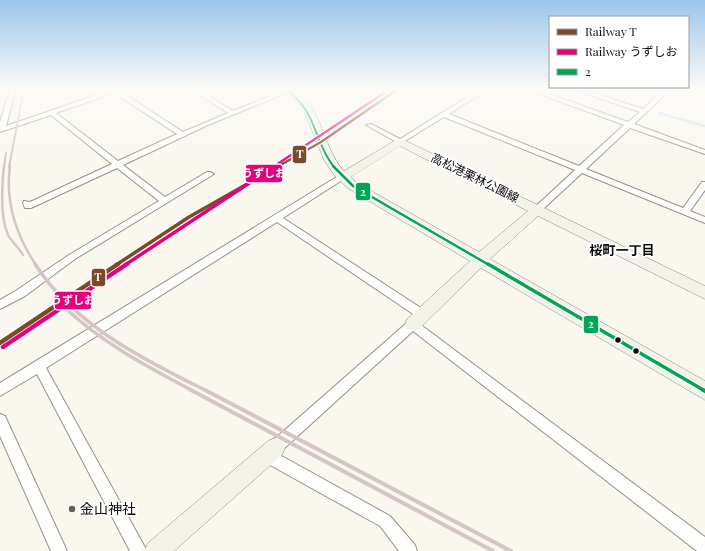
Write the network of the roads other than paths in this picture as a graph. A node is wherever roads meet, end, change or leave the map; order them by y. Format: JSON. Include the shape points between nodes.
{"nodes":[{"id":1,"x":5,"y":115,"type":"edge"},
{"id":2,"x":47,"y":115,"type":"edge"},
{"id":3,"x":54,"y":115,"type":"edge"},
{"id":4,"x":154,"y":115,"type":"edge"},
{"id":5,"x":228,"y":115,"type":"edge"},
{"id":6,"x":312,"y":115,"type":"edge"},
{"id":7,"x":445,"y":115,"type":"joint"},
{"id":8,"x":600,"y":115,"type":"edge"},
{"id":9,"x":641,"y":115,"type":"edge"},
{"id":10,"x":369,"y":125,"type":"dead end"},
{"id":11,"x":631,"y":126,"type":"junction"},
{"id":12,"x":1,"y":130,"type":"edge"},
{"id":13,"x":183,"y":135,"type":"junction"},
{"id":14,"x":400,"y":142,"type":"junction"},
{"id":15,"x":705,"y":152,"type":"edge"},
{"id":16,"x":118,"y":165,"type":"junction"},
{"id":17,"x":580,"y":170,"type":"junction"},
{"id":18,"x":210,"y":174,"type":"dead end"},
{"id":19,"x":343,"y":177,"type":"junction"},
{"id":20,"x":705,"y":184,"type":"edge"},
{"id":21,"x":164,"y":201,"type":"junction"},
{"id":22,"x":27,"y":204,"type":"dead end"},
{"id":23,"x":538,"y":209,"type":"junction"},
{"id":24,"x":685,"y":212,"type":"junction"},
{"id":25,"x":277,"y":218,"type":"junction"},
{"id":26,"x":705,"y":220,"type":"edge"},
{"id":27,"x":480,"y":260,"type":"junction"},
{"id":28,"x":705,"y":293,"type":"edge"},
{"id":29,"x":0,"y":305,"type":"edge"},
{"id":30,"x":418,"y":319,"type":"junction"},
{"id":31,"x":39,"y":366,"type":"junction"},
{"id":32,"x":0,"y":390,"type":"edge"},
{"id":33,"x":705,"y":392,"type":"edge"},
{"id":34,"x":0,"y":421,"type":"edge"},
{"id":35,"x":270,"y":451,"type":"junction"},
{"id":36,"x":705,"y":547,"type":"edge"},
{"id":37,"x":59,"y":551,"type":"edge"},
{"id":38,"x":139,"y":551,"type":"edge"},
{"id":39,"x":156,"y":551,"type":"edge"},
{"id":40,"x":409,"y":551,"type":"edge"}],
"edges":[{"from":1,"to":12,"type":"street"},
{"from":2,"to":12,"type":"street"},
{"from":3,"to":16,"type":"street"},
{"from":4,"to":13,"type":"street"},
{"from":5,"to":13,"type":"street"},
{"from":6,"to":19,"type":"main road","via":[[328,158]]},
{"from":7,"to":14,"type":"street"},
{"from":7,"to":17,"type":"street"},
{"from":8,"to":11,"type":"street"},
{"from":9,"to":11,"type":"street"},
{"from":10,"to":14,"type":"street"},
{"from":11,"to":15,"type":"street"},
{"from":11,"to":17,"type":"street"},
{"from":13,"to":16,"type":"street"},
{"from":14,"to":19,"type":"main road"},
{"from":14,"to":23,"type":"main road","name":"高松港栗林公園線"},
{"from":16,"to":21,"type":"street"},
{"from":16,"to":22,"type":"street","via":[[28,206]]},
{"from":17,"to":23,"type":"street"},
{"from":17,"to":24,"type":"street"},
{"from":18,"to":21,"type":"street"},
{"from":19,"to":25,"type":"street"},
{"from":19,"to":27,"type":"main road"},
{"from":20,"to":24,"type":"street"},
{"from":21,"to":29,"type":"street"},
{"from":23,"to":27,"type":"main road"},
{"from":23,"to":28,"type":"main road","name":"高松港栗林公園線"},
{"from":24,"to":26,"type":"street"},
{"from":25,"to":30,"type":"street"},
{"from":25,"to":31,"type":"street"},
{"from":27,"to":30,"type":"main road"},
{"from":27,"to":33,"type":"main road"},
{"from":30,"to":35,"type":"street"},
{"from":30,"to":36,"type":"street"},
{"from":31,"to":32,"type":"street"},
{"from":31,"to":38,"type":"street"},
{"from":34,"to":37,"type":"street"},
{"from":35,"to":39,"type":"main road"},
{"from":35,"to":40,"type":"street","via":[[385,521]]}]}
